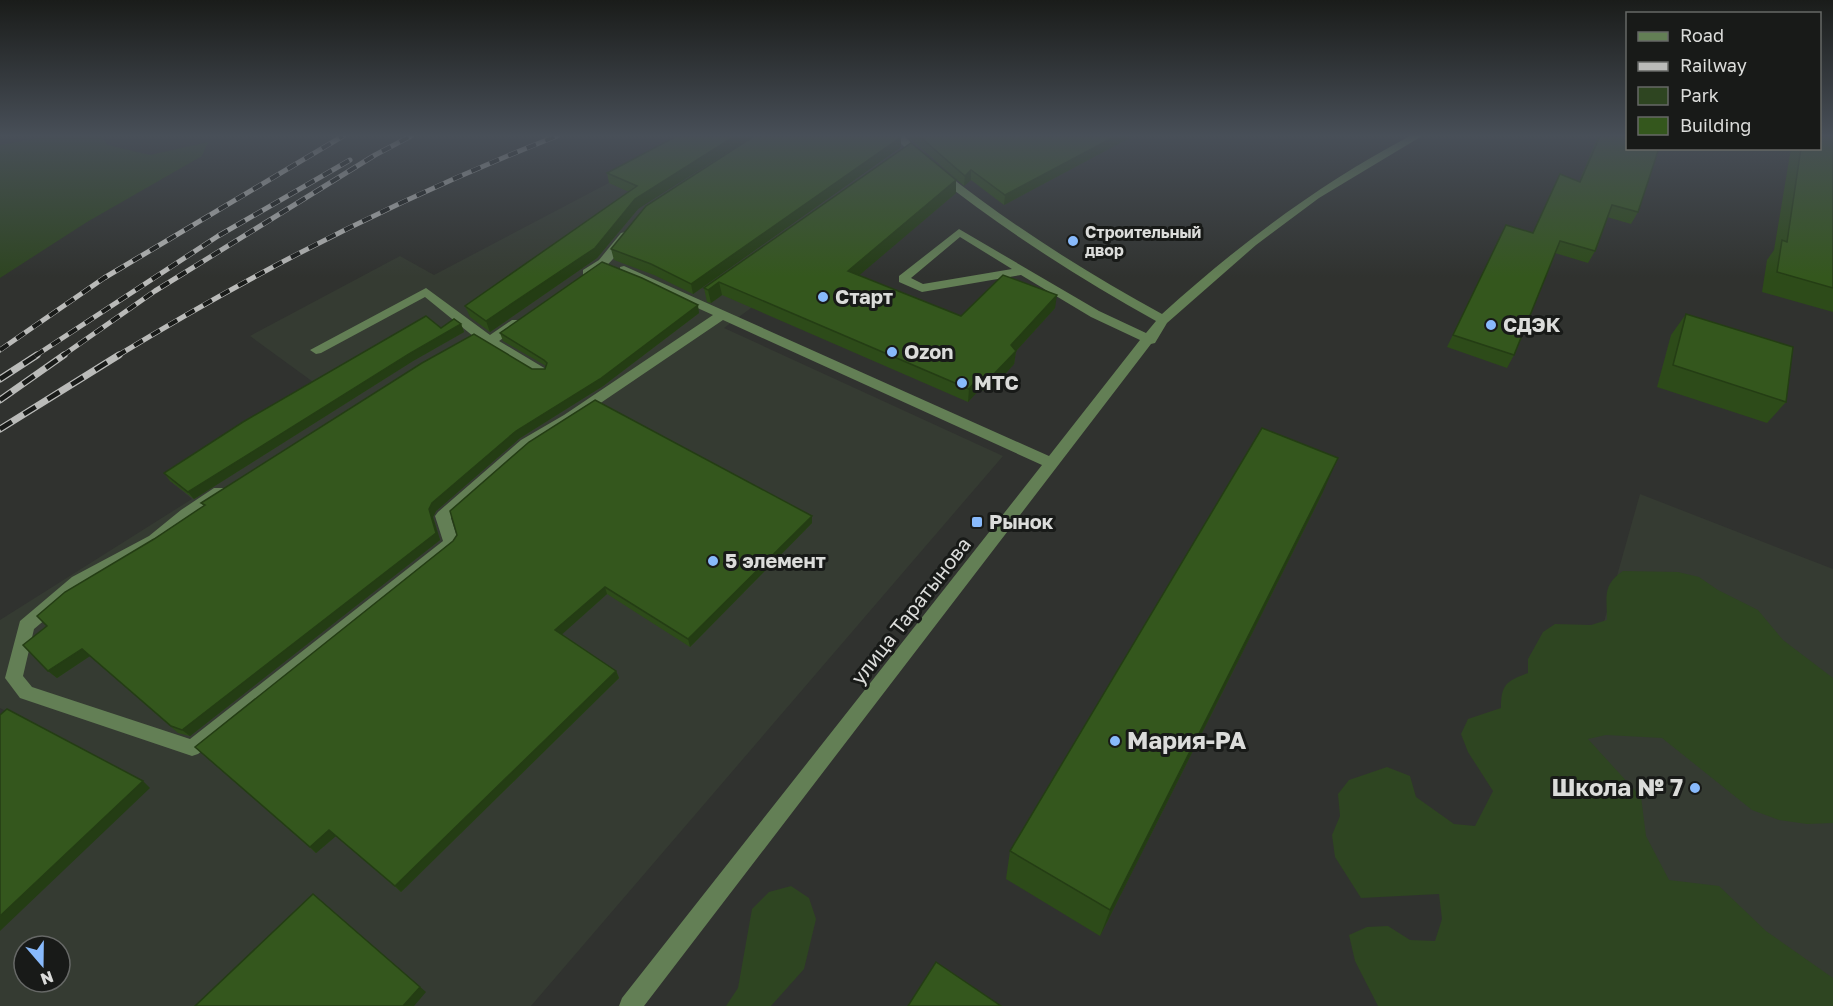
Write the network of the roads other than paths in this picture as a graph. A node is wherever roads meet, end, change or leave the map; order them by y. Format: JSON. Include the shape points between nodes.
{"nodes":[{"id":1,"x":948,"y":183,"type":"edge"},
{"id":2,"x":1336,"y":183,"type":"edge"},
{"id":3,"x":630,"y":229,"type":"edge"},
{"id":4,"x":603,"y":262,"type":"junction"},
{"id":5,"x":1021,"y":271,"type":"junction"},
{"id":6,"x":575,"y":282,"type":"edge"},
{"id":7,"x":528,"y":314,"type":"edge"},
{"id":8,"x":720,"y":316,"type":"junction"},
{"id":9,"x":1163,"y":320,"type":"junction"},
{"id":10,"x":484,"y":337,"type":"junction"},
{"id":11,"x":1150,"y":340,"type":"junction"},
{"id":12,"x":458,"y":344,"type":"edge"},
{"id":13,"x":316,"y":350,"type":"dead end"},
{"id":14,"x":541,"y":372,"type":"edge"},
{"id":15,"x":1053,"y":464,"type":"junction"},
{"id":16,"x":234,"y":483,"type":"edge"},
{"id":17,"x":630,"y":1006,"type":"edge"}],
"edges":[{"from":1,"to":9,"type":"street","via":[[1025,239]]},
{"from":2,"to":9,"type":"street","name":"улица Таратынова","via":[[1272,225],[1210,275]]},
{"from":3,"to":4,"type":"street"},
{"from":4,"to":6,"type":"street"},
{"from":4,"to":8,"type":"street","via":[[699,299]]},
{"from":5,"to":5,"type":"street","via":[[959,232],[903,279],[922,288]]},
{"from":5,"to":11,"type":"street","via":[[1095,314]]},
{"from":7,"to":10,"type":"street"},
{"from":8,"to":15,"type":"street"},
{"from":8,"to":16,"type":"street","via":[[526,444],[443,516],[451,543],[192,748],[26,693],[14,678],[26,626],[78,582],[154,540]]},
{"from":9,"to":11,"type":"street","name":"улица Таратынова"},
{"from":10,"to":12,"type":"street"},
{"from":10,"to":13,"type":"street","via":[[426,292]]},
{"from":10,"to":14,"type":"street"},
{"from":11,"to":15,"type":"street","name":"улица Таратынова"},
{"from":15,"to":17,"type":"street","name":"улица Таратынова"}]}
